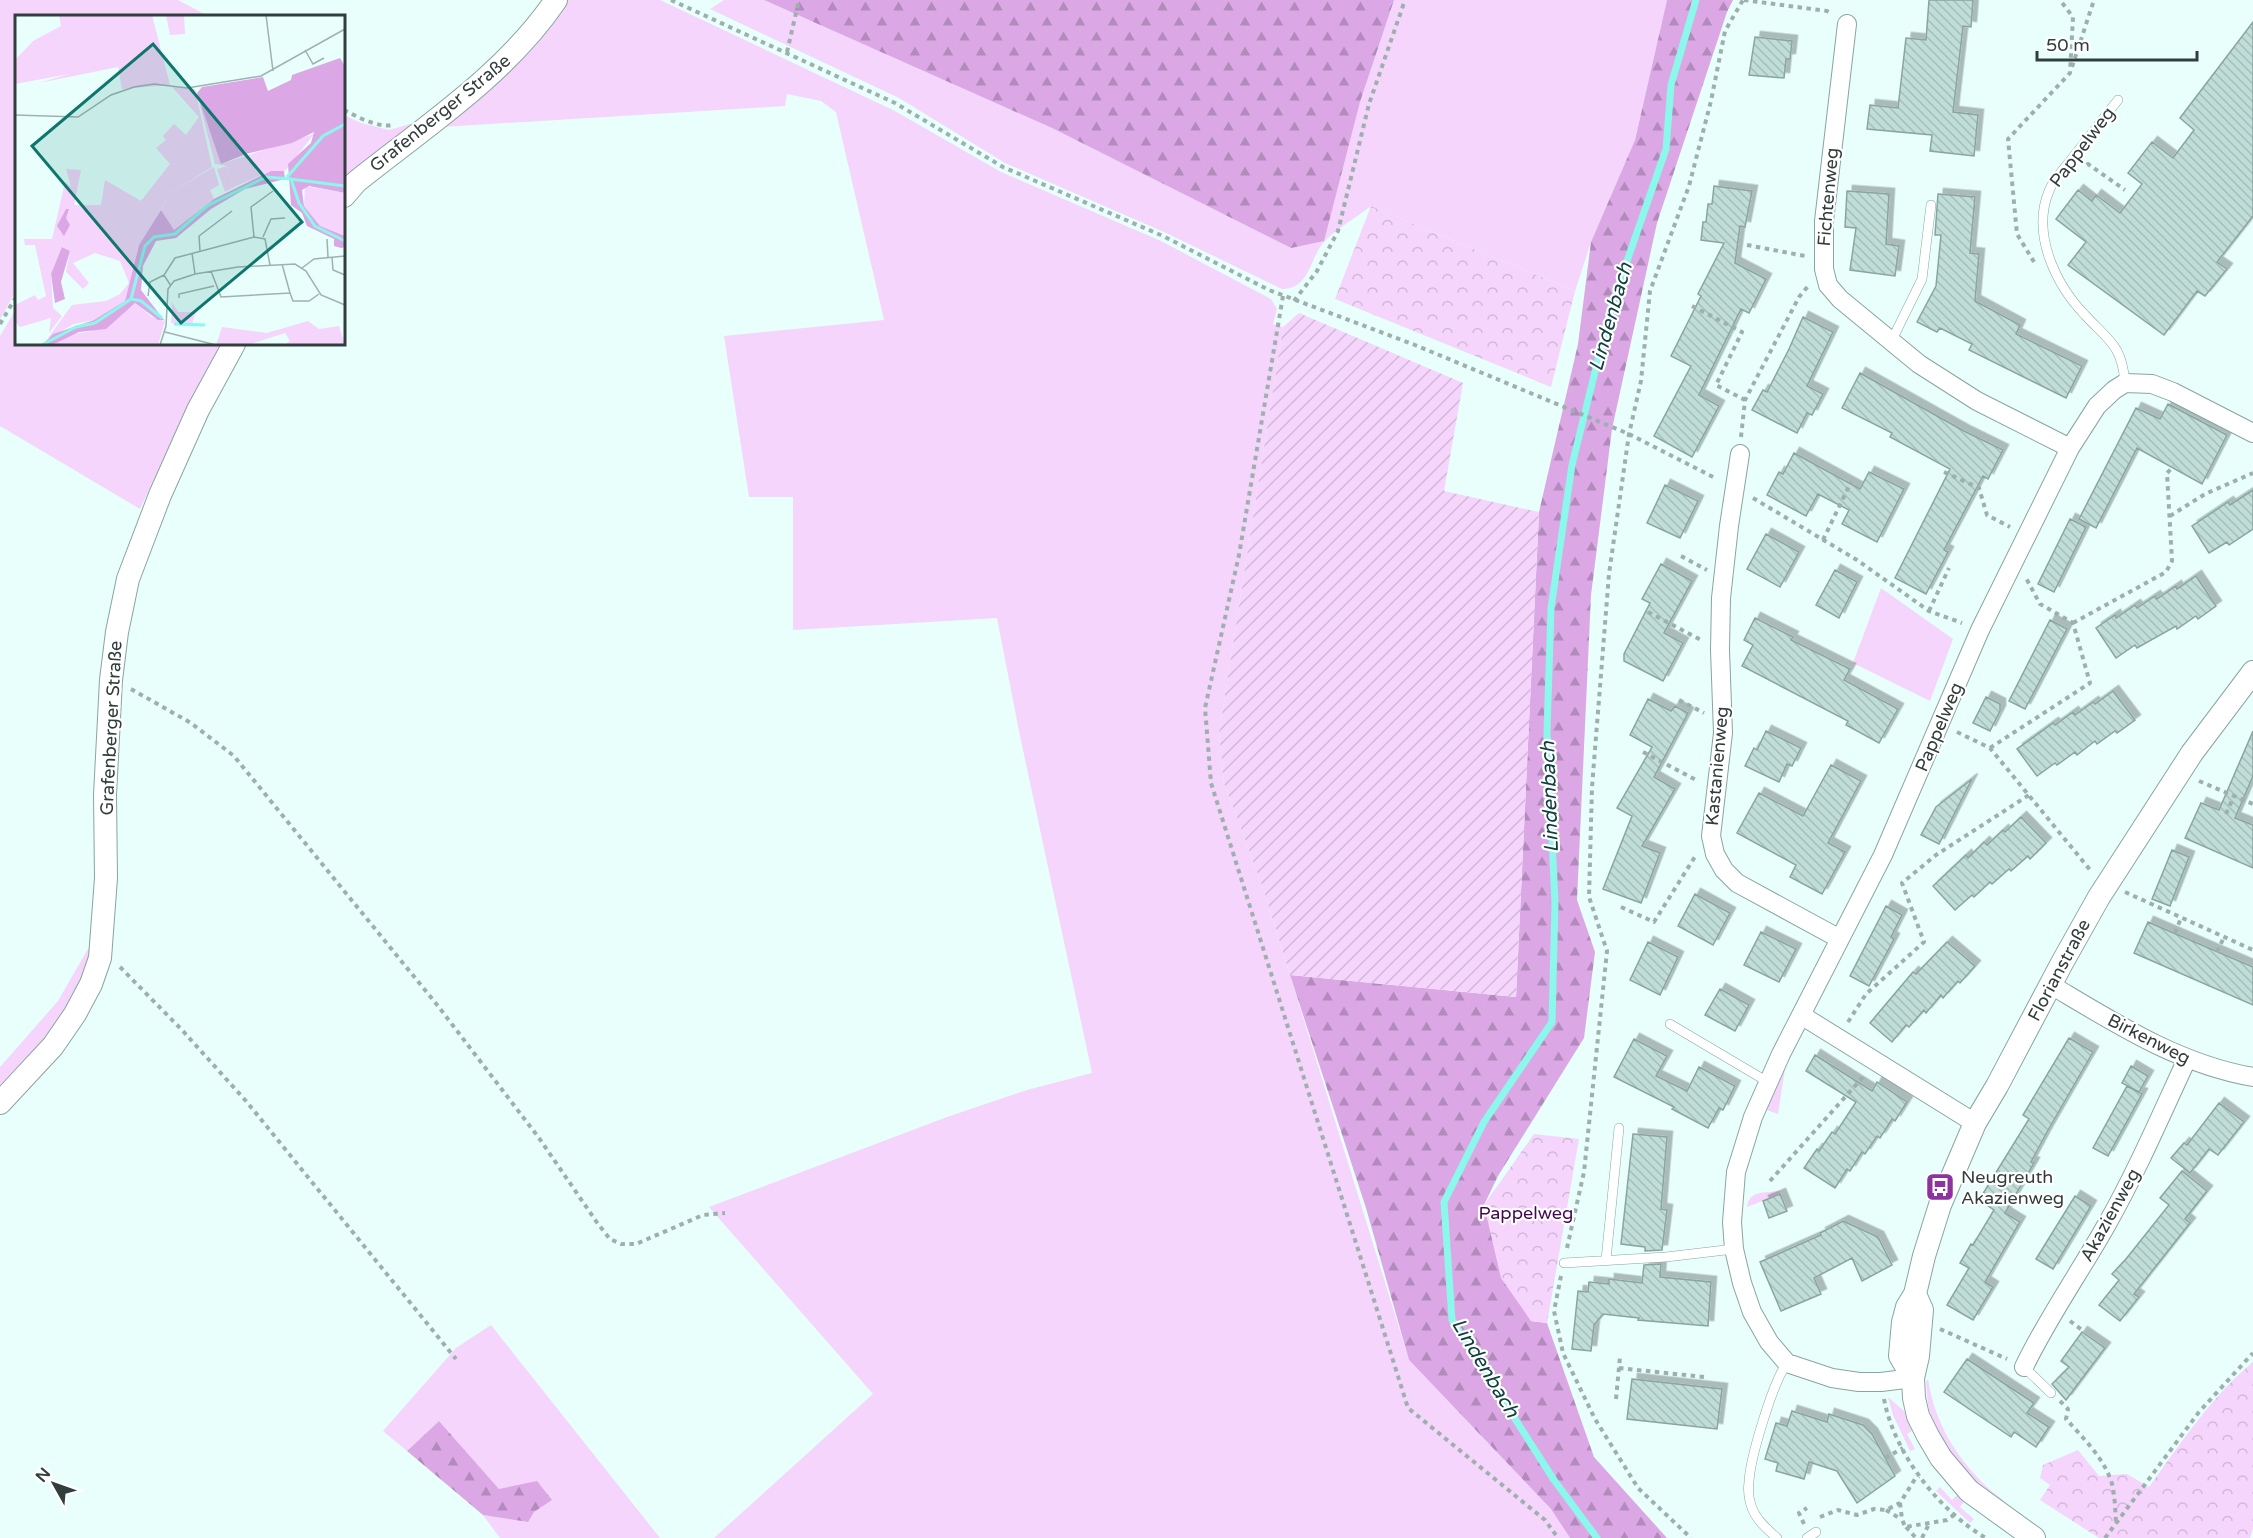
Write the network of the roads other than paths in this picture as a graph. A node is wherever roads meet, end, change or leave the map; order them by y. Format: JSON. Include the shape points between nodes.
{"nodes":[{"id":1,"x":556,"y":0,"type":"edge"},
{"id":2,"x":1847,"y":24,"type":"road end"},
{"id":3,"x":2118,"y":100,"type":"dead end"},
{"id":4,"x":345,"y":195,"type":"edge"},
{"id":5,"x":1931,"y":205,"type":"dead end"},
{"id":6,"x":1891,"y":342,"type":"junction"},
{"id":7,"x":233,"y":345,"type":"edge"},
{"id":8,"x":2125,"y":383,"type":"junction"},
{"id":9,"x":2253,"y":433,"type":"edge"},
{"id":10,"x":2070,"y":448,"type":"junction"},
{"id":11,"x":1740,"y":454,"type":"road end"},
{"id":12,"x":2253,"y":672,"type":"edge"},
{"id":13,"x":1840,"y":939,"type":"junction"},
{"id":14,"x":2051,"y":985,"type":"junction"},
{"id":15,"x":1801,"y":1015,"type":"junction"},
{"id":16,"x":1670,"y":1024,"type":"dead end"},
{"id":17,"x":2187,"y":1059,"type":"junction"},
{"id":18,"x":2253,"y":1077,"type":"edge"},
{"id":19,"x":1768,"y":1082,"type":"junction"},
{"id":20,"x":0,"y":1103,"type":"edge"},
{"id":21,"x":1975,"y":1123,"type":"junction"},
{"id":22,"x":1619,"y":1128,"type":"dead end"},
{"id":23,"x":1734,"y":1249,"type":"junction"},
{"id":24,"x":1606,"y":1260,"type":"junction"},
{"id":25,"x":1564,"y":1263,"type":"road end"},
{"id":26,"x":1787,"y":1363,"type":"junction"},
{"id":27,"x":2024,"y":1367,"type":"joint"},
{"id":28,"x":1912,"y":1378,"type":"junction"},
{"id":29,"x":2051,"y":1393,"type":"road end"},
{"id":30,"x":1816,"y":1532,"type":"dead end"},
{"id":31,"x":1777,"y":1538,"type":"edge"},
{"id":32,"x":1807,"y":1538,"type":"edge"},
{"id":33,"x":2034,"y":1538,"type":"edge"}],
"edges":[{"from":1,"to":4,"type":"street","name":"Grafenberger Straße","via":[[514,53]]},
{"from":2,"to":6,"type":"street","name":"Fichtenweg","via":[[1824,221],[1823,264],[1828,285],[1840,299]]},
{"from":3,"to":8,"type":"lane","name":"Pappelweg","via":[[2049,190],[2044,215],[2049,261],[2057,279],[2084,315],[2115,346],[2124,366]]},
{"from":5,"to":6,"type":"lane","via":[[1922,279]]},
{"from":6,"to":10,"type":"street","name":"Fichtenweg","via":[[1973,399]]},
{"from":7,"to":20,"type":"street","name":"Grafenberger Straße","via":[[198,410],[128,579],[111,680],[100,958],[91,984],[53,1046]]},
{"from":8,"to":9,"type":"street","via":[[2152,384]]},
{"from":8,"to":10,"type":"street","name":"Pappelweg","via":[[2097,406]]},
{"from":10,"to":13,"type":"street","name":"Pappelweg","via":[[1980,630],[1883,855]]},
{"from":11,"to":13,"type":"street","name":"Kastanienweg","via":[[1723,578],[1723,733],[1711,836],[1715,854],[1737,883]]},
{"from":12,"to":14,"type":"street","name":"Florianstraße","via":[[2179,773],[2099,897]]},
{"from":13,"to":15,"type":"street","name":"Pappelweg"},
{"from":14,"to":17,"type":"street","name":"Birkenweg","via":[[2142,1038]]},
{"from":14,"to":21,"type":"street","name":"Florianstraße"},
{"from":15,"to":19,"type":"street","name":"Pappelweg"},
{"from":15,"to":21,"type":"street"},
{"from":16,"to":19,"type":"lane"},
{"from":17,"to":18,"type":"street","name":"Birkenweg"},
{"from":17,"to":27,"type":"street","name":"Akazienweg","via":[[2128,1185]]},
{"from":19,"to":23,"type":"street","name":"Pappelweg","via":[[1736,1173]]},
{"from":21,"to":28,"type":"street","name":"Florianstraße","via":[[1935,1221],[1903,1322],[1900,1356]]},
{"from":22,"to":24,"type":"lane"},
{"from":23,"to":24,"type":"lane"},
{"from":23,"to":26,"type":"street","name":"Pappelweg","via":[[1752,1312]]},
{"from":24,"to":25,"type":"lane"},
{"from":26,"to":28,"type":"street","via":[[1832,1378],[1859,1382]]},
{"from":26,"to":31,"type":"lane","via":[[1766,1416],[1749,1482],[1751,1507]]},
{"from":27,"to":29,"type":"lane"},
{"from":28,"to":33,"type":"street","name":"Florianstraße","via":[[1918,1416],[1955,1477]]},
{"from":30,"to":32,"type":"lane"}]}
